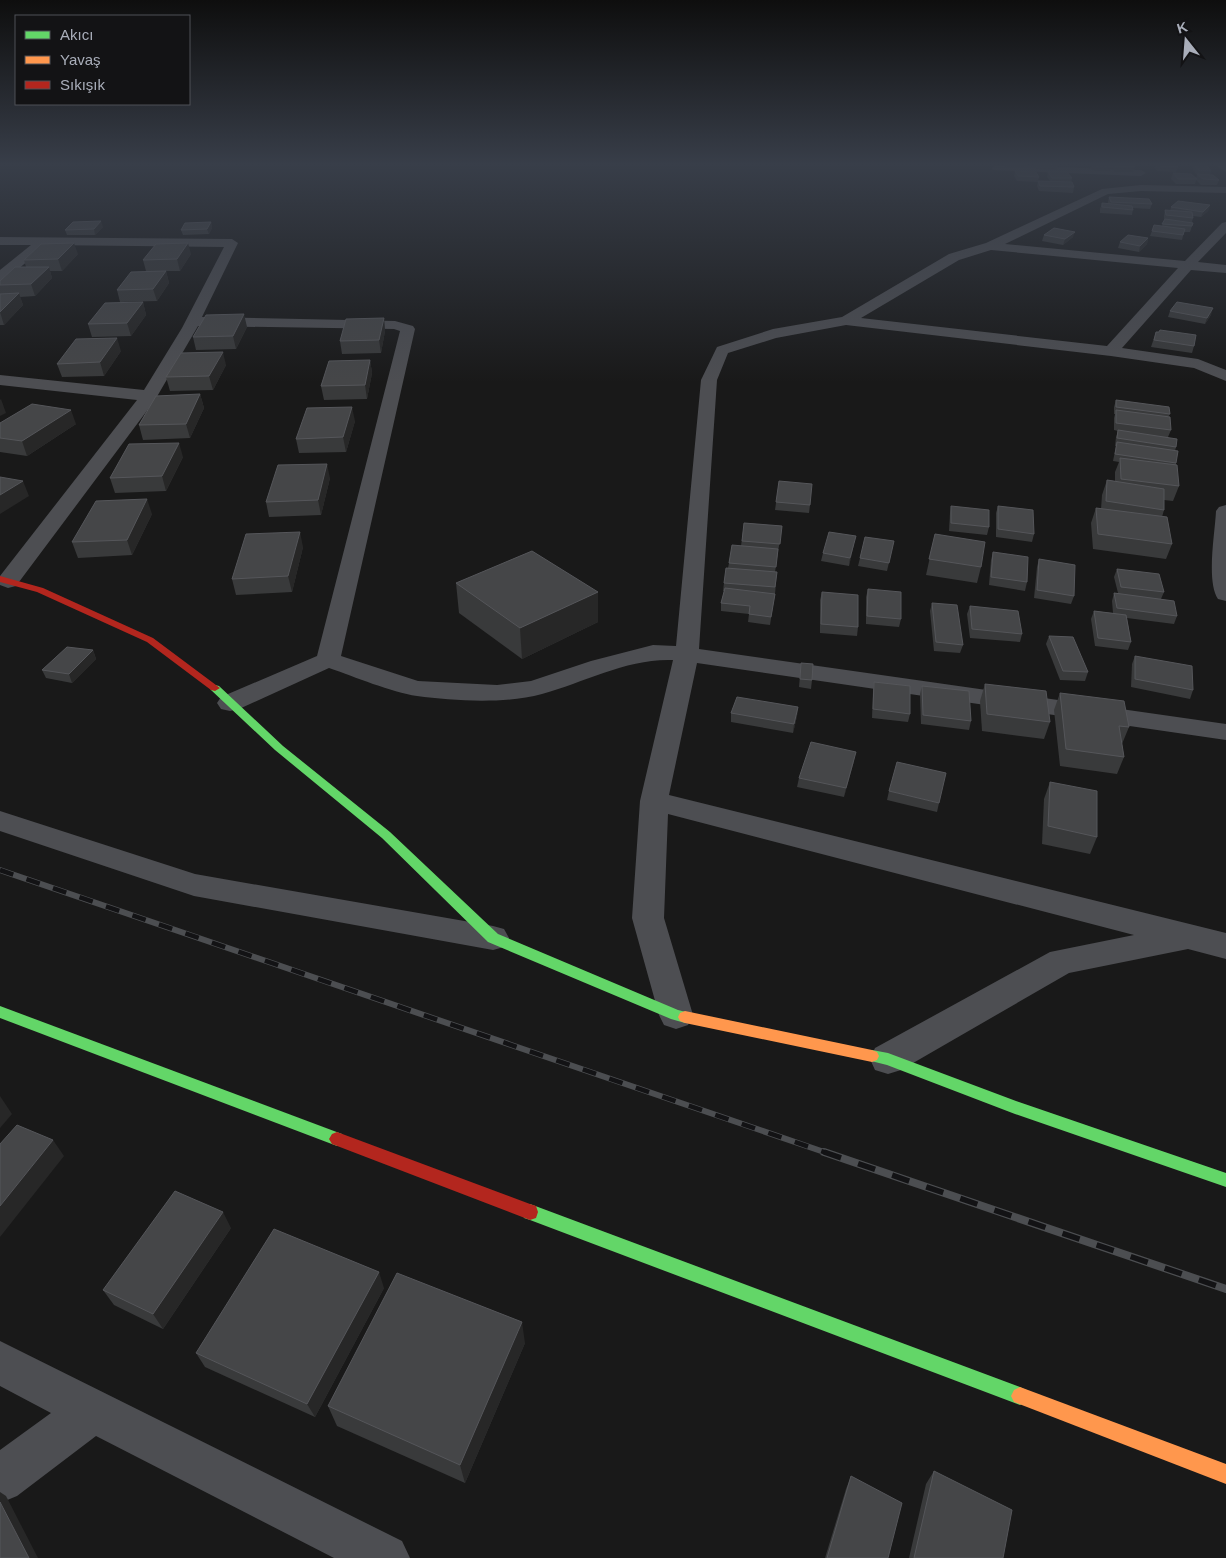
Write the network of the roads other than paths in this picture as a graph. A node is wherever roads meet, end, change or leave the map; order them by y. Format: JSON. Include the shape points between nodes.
{"nodes":[{"id":1,"x":1010,"y":237,"type":"edge"},
{"id":2,"x":1216,"y":237,"type":"edge"},
{"id":3,"x":0,"y":241,"type":"edge"},
{"id":4,"x":44,"y":241,"type":"junction"},
{"id":5,"x":990,"y":246,"type":"junction"},
{"id":6,"x":1189,"y":264,"type":"junction"},
{"id":7,"x":1226,"y":269,"type":"edge"},
{"id":8,"x":0,"y":277,"type":"edge"},
{"id":9,"x":192,"y":321,"type":"junction"},
{"id":10,"x":846,"y":321,"type":"junction"},
{"id":11,"x":1111,"y":351,"type":"junction"},
{"id":12,"x":1226,"y":376,"type":"edge"},
{"id":13,"x":0,"y":380,"type":"edge"},
{"id":14,"x":149,"y":396,"type":"junction"},
{"id":15,"x":1226,"y":511,"type":"edge"},
{"id":16,"x":4,"y":580,"type":"edge"},
{"id":17,"x":1226,"y":594,"type":"edge"},
{"id":18,"x":687,"y":654,"type":"junction"},
{"id":19,"x":328,"y":660,"type":"junction"},
{"id":20,"x":230,"y":703,"type":"junction"},
{"id":21,"x":1226,"y":732,"type":"edge"},
{"id":22,"x":654,"y":801,"type":"junction"},
{"id":23,"x":0,"y":821,"type":"edge"},
{"id":24,"x":1188,"y":937,"type":"junction"},
{"id":25,"x":493,"y":938,"type":"junction"},
{"id":26,"x":1226,"y":946,"type":"edge"},
{"id":27,"x":0,"y":1012,"type":"edge"},
{"id":28,"x":676,"y":1015,"type":"junction"},
{"id":29,"x":888,"y":1059,"type":"junction"},
{"id":30,"x":1226,"y":1180,"type":"edge"},
{"id":31,"x":0,"y":1362,"type":"edge"},
{"id":32,"x":93,"y":1410,"type":"junction"},
{"id":33,"x":1226,"y":1474,"type":"edge"},
{"id":34,"x":0,"y":1479,"type":"edge"},
{"id":35,"x":385,"y":1558,"type":"edge"}],
"edges":[{"from":1,"to":5,"type":"street"},
{"from":2,"to":6,"type":"street"},
{"from":3,"to":4,"type":"street"},
{"from":4,"to":8,"type":"street"},
{"from":4,"to":9,"type":"street","via":[[232,243]]},
{"from":5,"to":6,"type":"street"},
{"from":5,"to":10,"type":"street","via":[[954,257]]},
{"from":6,"to":7,"type":"street"},
{"from":6,"to":11,"type":"street"},
{"from":9,"to":14,"type":"street"},
{"from":9,"to":19,"type":"street","via":[[395,325],[408,329]]},
{"from":10,"to":11,"type":"street"},
{"from":10,"to":18,"type":"street","via":[[773,334],[722,350],[716,360],[708,380]]},
{"from":11,"to":12,"type":"street","via":[[1198,364]]},
{"from":13,"to":14,"type":"street"},
{"from":14,"to":16,"type":"street"},
{"from":15,"to":17,"type":"street","via":[[1223,576]]},
{"from":16,"to":20,"type":"street","via":[[40,590],[150,640],[209,683]]},
{"from":18,"to":19,"type":"street","via":[[653,652],[535,688],[497,693],[416,688]]},
{"from":18,"to":21,"type":"street"},
{"from":18,"to":22,"type":"street"},
{"from":19,"to":20,"type":"street"},
{"from":20,"to":25,"type":"street","via":[[279,748],[386,835]]},
{"from":22,"to":24,"type":"street"},
{"from":22,"to":28,"type":"street","via":[[648,918]]},
{"from":23,"to":25,"type":"street","via":[[194,884]]},
{"from":24,"to":26,"type":"street"},
{"from":24,"to":29,"type":"street","via":[[1062,960]]},
{"from":25,"to":28,"type":"street"},
{"from":27,"to":33,"type":"street"},
{"from":28,"to":29,"type":"street"},
{"from":29,"to":30,"type":"street"},
{"from":31,"to":32,"type":"street"},
{"from":32,"to":34,"type":"street"},
{"from":32,"to":35,"type":"street"}]}
